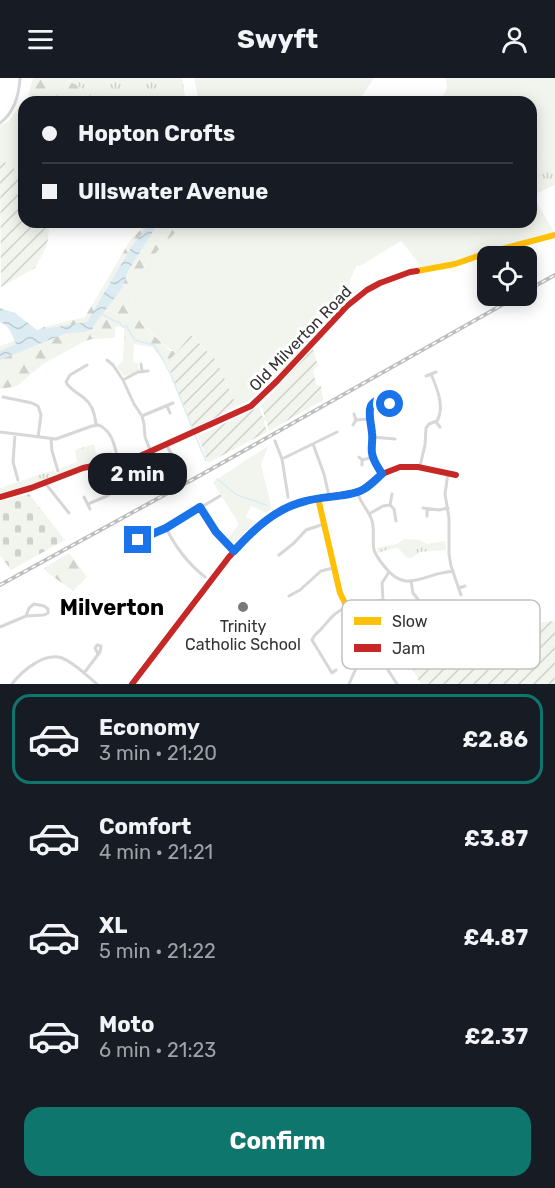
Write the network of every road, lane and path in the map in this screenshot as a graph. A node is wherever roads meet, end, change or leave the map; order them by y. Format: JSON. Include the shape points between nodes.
{"nodes":[{"id":1,"x":20,"y":78,"type":"edge"},
{"id":2,"x":0,"y":123,"type":"edge"},
{"id":3,"x":555,"y":235,"type":"edge"},
{"id":4,"x":107,"y":360,"type":"dead end"},
{"id":5,"x":117,"y":361,"type":"dead end"},
{"id":6,"x":141,"y":364,"type":"dead end"},
{"id":7,"x":113,"y":365,"type":"junction"},
{"id":8,"x":142,"y":371,"type":"junction"},
{"id":9,"x":148,"y":371,"type":"dead end"},
{"id":10,"x":86,"y":372,"type":"dead end"},
{"id":11,"x":436,"y":372,"type":"dead end"},
{"id":12,"x":431,"y":374,"type":"junction"},
{"id":13,"x":426,"y":376,"type":"dead end"},
{"id":14,"x":123,"y":380,"type":"junction"},
{"id":15,"x":13,"y":394,"type":"dead end"},
{"id":16,"x":3,"y":397,"type":"dead end"},
{"id":17,"x":12,"y":399,"type":"junction"},
{"id":18,"x":173,"y":403,"type":"dead end"},
{"id":19,"x":392,"y":405,"type":"dead end"},
{"id":20,"x":167,"y":406,"type":"junction"},
{"id":21,"x":170,"y":413,"type":"dead end"},
{"id":22,"x":354,"y":414,"type":"dead end"},
{"id":23,"x":142,"y":417,"type":"junction"},
{"id":24,"x":369,"y":419,"type":"junction"},
{"id":25,"x":356,"y":420,"type":"junction"},
{"id":26,"x":436,"y":422,"type":"junction"},
{"id":27,"x":96,"y":424,"type":"junction"},
{"id":28,"x":353,"y":425,"type":"dead end"},
{"id":29,"x":440,"y":426,"type":"dead end"},
{"id":30,"x":0,"y":432,"type":"edge"},
{"id":31,"x":336,"y":432,"type":"dead end"},
{"id":32,"x":388,"y":432,"type":"dead end"},
{"id":33,"x":15,"y":434,"type":"junction"},
{"id":34,"x":38,"y":437,"type":"junction"},
{"id":35,"x":372,"y":437,"type":"junction"},
{"id":36,"x":388,"y":438,"type":"junction"},
{"id":37,"x":51,"y":439,"type":"junction"},
{"id":38,"x":395,"y":439,"type":"dead end"},
{"id":39,"x":275,"y":441,"type":"dead end"},
{"id":40,"x":166,"y":444,"type":"junction"},
{"id":41,"x":313,"y":444,"type":"junction"},
{"id":42,"x":151,"y":452,"type":"junction"},
{"id":43,"x":180,"y":454,"type":"dead end"},
{"id":44,"x":359,"y":457,"type":"dead end"},
{"id":45,"x":373,"y":457,"type":"junction"},
{"id":46,"x":282,"y":459,"type":"junction"},
{"id":47,"x":118,"y":461,"type":"junction"},
{"id":48,"x":95,"y":465,"type":"junction"},
{"id":49,"x":420,"y":466,"type":"junction"},
{"id":50,"x":59,"y":468,"type":"dead end"},
{"id":51,"x":143,"y":472,"type":"dead end"},
{"id":52,"x":448,"y":473,"type":"junction"},
{"id":53,"x":22,"y":474,"type":"dead end"},
{"id":54,"x":382,"y":474,"type":"junction"},
{"id":55,"x":456,"y":475,"type":"dead end"},
{"id":56,"x":144,"y":477,"type":"junction"},
{"id":57,"x":45,"y":483,"type":"junction"},
{"id":58,"x":147,"y":484,"type":"dead end"},
{"id":59,"x":357,"y":492,"type":"junction"},
{"id":60,"x":111,"y":493,"type":"junction"},
{"id":61,"x":392,"y":494,"type":"dead end"},
{"id":62,"x":220,"y":496,"type":"dead end"},
{"id":63,"x":328,"y":496,"type":"junction"},
{"id":64,"x":0,"y":497,"type":"edge"},
{"id":65,"x":84,"y":497,"type":"dead end"},
{"id":66,"x":288,"y":498,"type":"dead end"},
{"id":67,"x":318,"y":498,"type":"junction"},
{"id":68,"x":88,"y":504,"type":"junction"},
{"id":69,"x":390,"y":505,"type":"junction"},
{"id":70,"x":200,"y":507,"type":"junction"},
{"id":71,"x":448,"y":508,"type":"junction"},
{"id":72,"x":90,"y":509,"type":"dead end"},
{"id":73,"x":68,"y":510,"type":"dead end"},
{"id":74,"x":369,"y":514,"type":"junction"},
{"id":75,"x":427,"y":516,"type":"dead end"},
{"id":76,"x":396,"y":521,"type":"dead end"},
{"id":77,"x":324,"y":524,"type":"junction"},
{"id":78,"x":166,"y":528,"type":"junction"},
{"id":79,"x":138,"y":540,"type":"dead end"},
{"id":80,"x":234,"y":551,"type":"junction"},
{"id":81,"x":279,"y":555,"type":"dead end"},
{"id":82,"x":333,"y":568,"type":"junction"},
{"id":83,"x":453,"y":571,"type":"junction"},
{"id":84,"x":389,"y":572,"type":"junction"},
{"id":85,"x":205,"y":577,"type":"dead end"},
{"id":86,"x":411,"y":581,"type":"junction"},
{"id":87,"x":465,"y":586,"type":"dead end"},
{"id":88,"x":459,"y":588,"type":"junction"},
{"id":89,"x":461,"y":595,"type":"dead end"},
{"id":90,"x":289,"y":596,"type":"dead end"},
{"id":91,"x":343,"y":600,"type":"edge"},
{"id":92,"x":385,"y":600,"type":"edge"},
{"id":93,"x":418,"y":600,"type":"edge"},
{"id":94,"x":342,"y":609,"type":"edge"},
{"id":95,"x":26,"y":616,"type":"junction"},
{"id":96,"x":0,"y":627,"type":"edge"},
{"id":97,"x":98,"y":654,"type":"dead end"},
{"id":98,"x":356,"y":669,"type":"edge"},
{"id":99,"x":387,"y":669,"type":"edge"},
{"id":100,"x":336,"y":670,"type":"dead end"},
{"id":101,"x":84,"y":673,"type":"junction"},
{"id":102,"x":12,"y":684,"type":"edge"},
{"id":103,"x":97,"y":684,"type":"edge"},
{"id":104,"x":132,"y":684,"type":"edge"},
{"id":105,"x":349,"y":684,"type":"edge"},
{"id":106,"x":397,"y":684,"type":"edge"}],
"edges":[{"from":1,"to":2,"type":"street","via":[[13,109]]},
{"from":3,"to":40,"type":"street","name":"Old Milverton Road","via":[[455,264],[410,272],[375,286],[347,306],[256,403]]},
{"from":4,"to":7,"type":"street"},
{"from":5,"to":7,"type":"street"},
{"from":6,"to":8,"type":"street"},
{"from":7,"to":14,"type":"street"},
{"from":8,"to":9,"type":"street"},
{"from":8,"to":14,"type":"street"},
{"from":10,"to":27,"type":"street","via":[[85,366],[66,382],[89,403]]},
{"from":11,"to":12,"type":"street"},
{"from":12,"to":13,"type":"street"},
{"from":12,"to":26,"type":"street","via":[[440,408]]},
{"from":14,"to":23,"type":"street"},
{"from":15,"to":17,"type":"street"},
{"from":16,"to":17,"type":"street"},
{"from":17,"to":34,"type":"street","via":[[39,407]]},
{"from":18,"to":20,"type":"street"},
{"from":19,"to":24,"type":"street","via":[[389,395],[378,399],[371,405]]},
{"from":20,"to":21,"type":"street"},
{"from":20,"to":23,"type":"street"},
{"from":22,"to":25,"type":"street"},
{"from":23,"to":42,"type":"street"},
{"from":24,"to":25,"type":"street"},
{"from":24,"to":35,"type":"street"},
{"from":25,"to":28,"type":"street"},
{"from":26,"to":29,"type":"street"},
{"from":26,"to":49,"type":"street","via":[[426,428]]},
{"from":27,"to":37,"type":"street"},
{"from":27,"to":47,"type":"street","via":[[110,433]]},
{"from":30,"to":33,"type":"street"},
{"from":31,"to":41,"type":"street"},
{"from":32,"to":36,"type":"street"},
{"from":33,"to":34,"type":"street"},
{"from":33,"to":53,"type":"street","via":[[13,462],[17,478]]},
{"from":34,"to":37,"type":"street"},
{"from":35,"to":36,"type":"street"},
{"from":35,"to":45,"type":"street"},
{"from":36,"to":38,"type":"street"},
{"from":37,"to":50,"type":"street"},
{"from":39,"to":46,"type":"street"},
{"from":40,"to":42,"type":"street","name":"Old Milverton Road"},
{"from":40,"to":43,"type":"street","via":[[174,459]]},
{"from":41,"to":46,"type":"street"},
{"from":41,"to":63,"type":"street"},
{"from":42,"to":47,"type":"street","name":"Old Milverton Road"},
{"from":44,"to":45,"type":"street","via":[[362,463]]},
{"from":45,"to":54,"type":"street"},
{"from":46,"to":66,"type":"street"},
{"from":47,"to":48,"type":"street","name":"Old Milverton Road"},
{"from":48,"to":57,"type":"street","name":"Old Milverton Road"},
{"from":48,"to":60,"type":"street"},
{"from":49,"to":52,"type":"street"},
{"from":49,"to":54,"type":"street","via":[[400,467]]},
{"from":51,"to":56,"type":"street"},
{"from":52,"to":55,"type":"street"},
{"from":52,"to":71,"type":"street"},
{"from":54,"to":59,"type":"street"},
{"from":56,"to":58,"type":"street"},
{"from":56,"to":60,"type":"street"},
{"from":57,"to":64,"type":"street","name":"Old Milverton Road"},
{"from":57,"to":73,"type":"street"},
{"from":59,"to":63,"type":"street"},
{"from":59,"to":74,"type":"street"},
{"from":60,"to":68,"type":"street"},
{"from":61,"to":69,"type":"street"},
{"from":62,"to":70,"type":"street"},
{"from":63,"to":67,"type":"street"},
{"from":65,"to":68,"type":"street"},
{"from":67,"to":77,"type":"street"},
{"from":67,"to":80,"type":"street","via":[[273,515]]},
{"from":68,"to":72,"type":"street"},
{"from":69,"to":74,"type":"street"},
{"from":69,"to":76,"type":"street"},
{"from":70,"to":78,"type":"street"},
{"from":70,"to":80,"type":"street"},
{"from":71,"to":75,"type":"street","via":[[425,508]]},
{"from":71,"to":83,"type":"street"},
{"from":74,"to":84,"type":"street","via":[[374,549]]},
{"from":77,"to":81,"type":"street","via":[[306,530]]},
{"from":77,"to":82,"type":"street"},
{"from":78,"to":79,"type":"street"},
{"from":78,"to":85,"type":"street","via":[[183,557]]},
{"from":80,"to":104,"type":"street"},
{"from":82,"to":90,"type":"street","via":[[321,571]]},
{"from":82,"to":91,"type":"street"},
{"from":83,"to":86,"type":"street"},
{"from":83,"to":88,"type":"street"},
{"from":84,"to":86,"type":"street","via":[[399,580]]},
{"from":84,"to":92,"type":"street","via":[[382,583]]},
{"from":86,"to":93,"type":"street"},
{"from":87,"to":88,"type":"street"},
{"from":88,"to":89,"type":"street"},
{"from":94,"to":100,"type":"street","via":[[330,616],[312,638],[332,673]]},
{"from":95,"to":95,"type":"street","via":[[45,615],[48,610],[34,604]]},
{"from":95,"to":96,"type":"street"},
{"from":97,"to":101,"type":"street"},
{"from":98,"to":105,"type":"street"},
{"from":99,"to":106,"type":"street"},
{"from":101,"to":102,"type":"street","via":[[64,659],[51,657],[35,664]]},
{"from":101,"to":103,"type":"street"}]}
